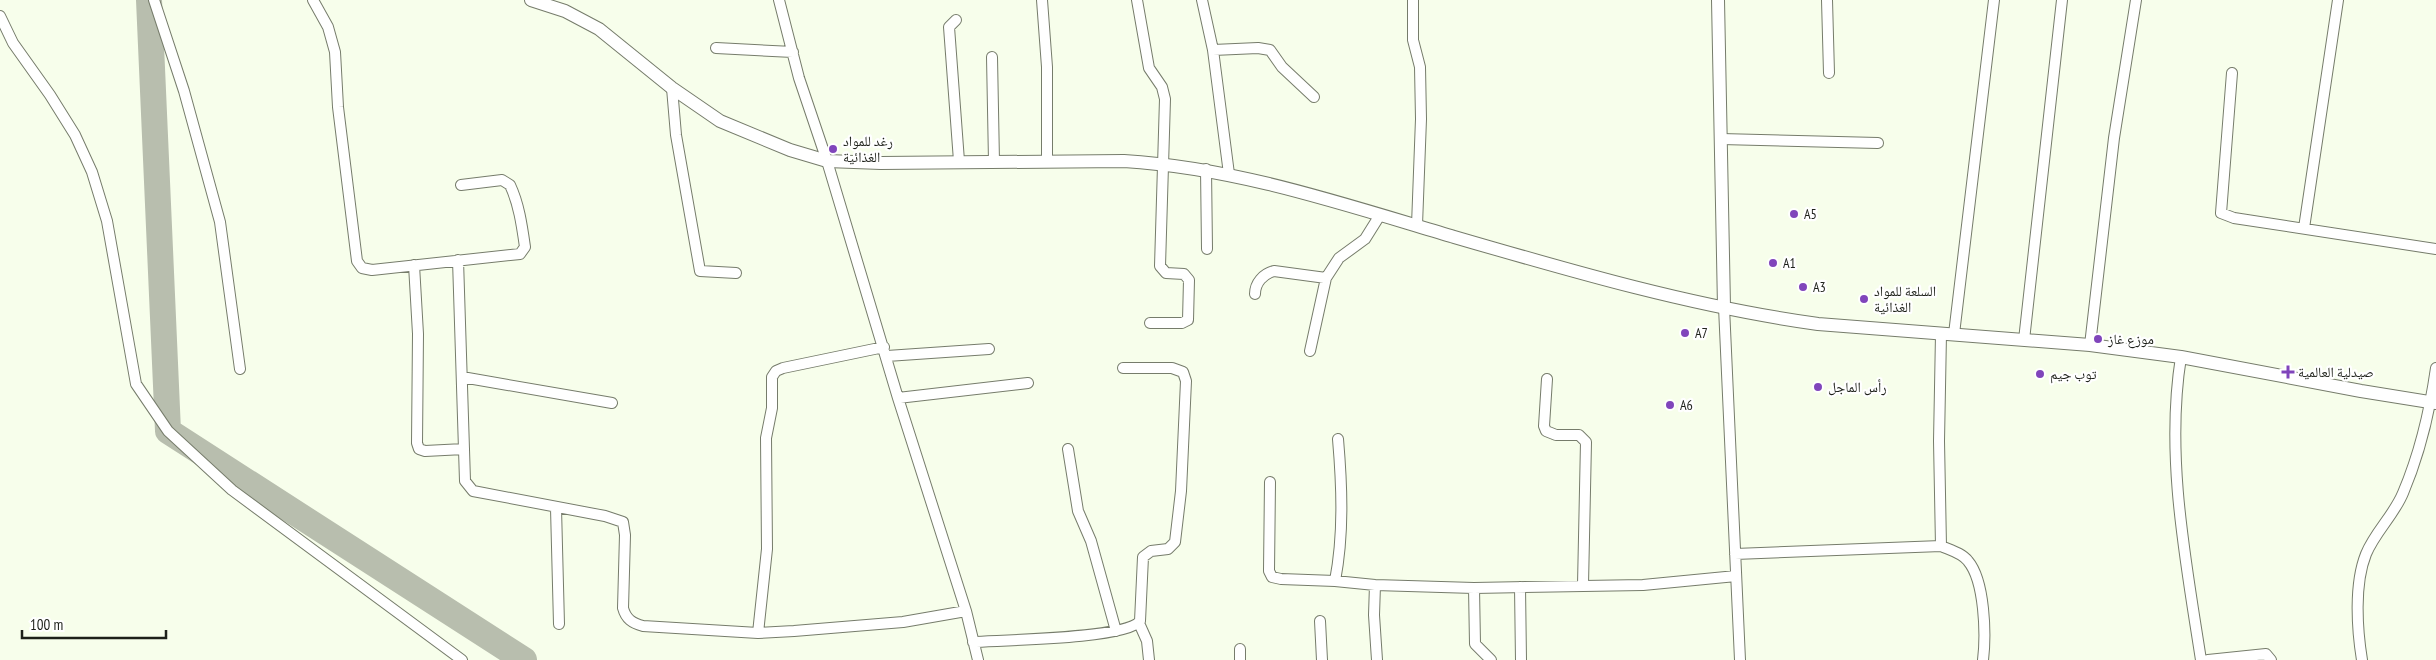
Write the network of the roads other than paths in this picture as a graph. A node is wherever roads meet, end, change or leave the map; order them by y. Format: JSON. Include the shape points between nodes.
{"nodes":[{"id":1,"x":154,"y":0,"type":"edge"},
{"id":2,"x":313,"y":0,"type":"edge"},
{"id":3,"x":531,"y":0,"type":"edge"},
{"id":4,"x":779,"y":0,"type":"edge"},
{"id":5,"x":1042,"y":0,"type":"edge"},
{"id":6,"x":1137,"y":0,"type":"edge"},
{"id":7,"x":1202,"y":0,"type":"edge"},
{"id":8,"x":1413,"y":0,"type":"edge"},
{"id":9,"x":1718,"y":0,"type":"edge"},
{"id":10,"x":1827,"y":0,"type":"edge"},
{"id":11,"x":1994,"y":0,"type":"edge"},
{"id":12,"x":2062,"y":0,"type":"edge"},
{"id":13,"x":2136,"y":0,"type":"edge"},
{"id":14,"x":2338,"y":0,"type":"edge"},
{"id":15,"x":0,"y":16,"type":"edge"},
{"id":16,"x":956,"y":20,"type":"dead end"},
{"id":17,"x":716,"y":48,"type":"dead end"},
{"id":18,"x":1213,"y":50,"type":"junction"},
{"id":19,"x":792,"y":52,"type":"junction"},
{"id":20,"x":992,"y":57,"type":"dead end"},
{"id":21,"x":1829,"y":73,"type":"dead end"},
{"id":22,"x":2232,"y":73,"type":"dead end"},
{"id":23,"x":672,"y":88,"type":"junction"},
{"id":24,"x":1314,"y":97,"type":"dead end"},
{"id":25,"x":1721,"y":139,"type":"junction"},
{"id":26,"x":1878,"y":143,"type":"dead end"},
{"id":27,"x":827,"y":161,"type":"junction"},
{"id":28,"x":959,"y":161,"type":"junction"},
{"id":29,"x":994,"y":162,"type":"junction"},
{"id":30,"x":1047,"y":162,"type":"junction"},
{"id":31,"x":1164,"y":164,"type":"junction"},
{"id":32,"x":1206,"y":170,"type":"junction"},
{"id":33,"x":1229,"y":174,"type":"junction"},
{"id":34,"x":461,"y":185,"type":"dead end"},
{"id":35,"x":1380,"y":215,"type":"junction"},
{"id":36,"x":1416,"y":225,"type":"junction"},
{"id":37,"x":2304,"y":228,"type":"junction"},
{"id":38,"x":1207,"y":249,"type":"dead end"},
{"id":39,"x":2436,"y":249,"type":"edge"},
{"id":40,"x":458,"y":260,"type":"junction"},
{"id":41,"x":414,"y":265,"type":"junction"},
{"id":42,"x":736,"y":274,"type":"dead end"},
{"id":43,"x":1326,"y":278,"type":"junction"},
{"id":44,"x":1255,"y":294,"type":"dead end"},
{"id":45,"x":1724,"y":307,"type":"junction"},
{"id":46,"x":1150,"y":323,"type":"dead end"},
{"id":47,"x":1948,"y":334,"type":"junction"},
{"id":48,"x":2024,"y":340,"type":"junction"},
{"id":49,"x":2090,"y":345,"type":"junction"},
{"id":50,"x":989,"y":349,"type":"dead end"},
{"id":51,"x":1310,"y":351,"type":"dead end"},
{"id":52,"x":885,"y":352,"type":"junction"},
{"id":53,"x":2181,"y":357,"type":"junction"},
{"id":54,"x":1123,"y":368,"type":"dead end"},
{"id":55,"x":2436,"y":368,"type":"edge"},
{"id":56,"x":240,"y":369,"type":"dead end"},
{"id":57,"x":462,"y":377,"type":"junction"},
{"id":58,"x":1547,"y":379,"type":"dead end"},
{"id":59,"x":1028,"y":383,"type":"dead end"},
{"id":60,"x":898,"y":398,"type":"junction"},
{"id":61,"x":2434,"y":402,"type":"edge"},
{"id":62,"x":612,"y":403,"type":"dead end"},
{"id":63,"x":1338,"y":439,"type":"dead end"},
{"id":64,"x":464,"y":449,"type":"junction"},
{"id":65,"x":1068,"y":449,"type":"dead end"},
{"id":66,"x":1270,"y":482,"type":"dead end"},
{"id":67,"x":556,"y":508,"type":"junction"},
{"id":68,"x":1941,"y":546,"type":"junction"},
{"id":69,"x":1735,"y":554,"type":"junction"},
{"id":70,"x":1736,"y":576,"type":"junction"},
{"id":71,"x":1335,"y":581,"type":"junction"},
{"id":72,"x":1375,"y":585,"type":"junction"},
{"id":73,"x":1583,"y":585,"type":"junction"},
{"id":74,"x":1520,"y":586,"type":"junction"},
{"id":75,"x":1474,"y":588,"type":"junction"},
{"id":76,"x":966,"y":611,"type":"junction"},
{"id":77,"x":1320,"y":621,"type":"dead end"},
{"id":78,"x":1139,"y":623,"type":"junction"},
{"id":79,"x":559,"y":624,"type":"dead end"},
{"id":80,"x":1116,"y":631,"type":"junction"},
{"id":81,"x":758,"y":632,"type":"junction"},
{"id":82,"x":973,"y":642,"type":"junction"},
{"id":83,"x":1240,"y":649,"type":"dead end"},
{"id":84,"x":462,"y":660,"type":"edge"},
{"id":85,"x":978,"y":660,"type":"edge"},
{"id":86,"x":1149,"y":660,"type":"edge"},
{"id":87,"x":1240,"y":660,"type":"edge"},
{"id":88,"x":1322,"y":660,"type":"edge"},
{"id":89,"x":1377,"y":660,"type":"edge"},
{"id":90,"x":1490,"y":660,"type":"edge"},
{"id":91,"x":1521,"y":660,"type":"edge"},
{"id":92,"x":1740,"y":660,"type":"edge"},
{"id":93,"x":1983,"y":660,"type":"edge"},
{"id":94,"x":2201,"y":660,"type":"edge"},
{"id":95,"x":2208,"y":660,"type":"edge"},
{"id":96,"x":2271,"y":660,"type":"edge"},
{"id":97,"x":2362,"y":660,"type":"edge"}],
"edges":[{"from":1,"to":56,"type":"street","via":[[184,91],[220,222]]},
{"from":2,"to":41,"type":"street","via":[[328,27],[334,52],[356,261],[362,268],[372,270]]},
{"from":3,"to":23,"type":"street","via":[[583,19]]},
{"from":4,"to":19,"type":"street"},
{"from":5,"to":30,"type":"street","via":[[1047,68]]},
{"from":6,"to":31,"type":"street","via":[[1149,68],[1164,93]]},
{"from":7,"to":18,"type":"street"},
{"from":8,"to":36,"type":"street","via":[[1413,40],[1420,67],[1421,119]]},
{"from":9,"to":25,"type":"street"},
{"from":10,"to":21,"type":"street"},
{"from":11,"to":47,"type":"street"},
{"from":12,"to":48,"type":"street"},
{"from":13,"to":49,"type":"street","via":[[2113,147]]},
{"from":14,"to":37,"type":"street"},
{"from":15,"to":84,"type":"street","via":[[13,43],[75,135],[92,172],[111,239],[136,384],[168,431],[232,490]]},
{"from":16,"to":28,"type":"street","via":[[949,27]]},
{"from":17,"to":19,"type":"street"},
{"from":18,"to":24,"type":"street","via":[[1270,50],[1282,67]]},
{"from":18,"to":33,"type":"street"},
{"from":19,"to":27,"type":"street"},
{"from":20,"to":29,"type":"street"},
{"from":22,"to":37,"type":"street","via":[[2221,213],[2234,218]]},
{"from":23,"to":27,"type":"street","via":[[700,109],[728,124],[790,150]]},
{"from":23,"to":42,"type":"street","via":[[676,136],[700,271]]},
{"from":25,"to":26,"type":"street"},
{"from":25,"to":45,"type":"street"},
{"from":27,"to":28,"type":"street"},
{"from":27,"to":52,"type":"street"},
{"from":28,"to":29,"type":"street"},
{"from":29,"to":30,"type":"street"},
{"from":30,"to":31,"type":"street"},
{"from":31,"to":32,"type":"street"},
{"from":31,"to":46,"type":"street","via":[[1160,266],[1166,273],[1188,276],[1189,317],[1182,323]]},
{"from":32,"to":33,"type":"street"},
{"from":32,"to":38,"type":"street"},
{"from":33,"to":35,"type":"street"},
{"from":34,"to":40,"type":"street","via":[[502,180],[510,184],[520,214],[525,247],[520,254]]},
{"from":35,"to":36,"type":"street"},
{"from":35,"to":43,"type":"street","via":[[1364,240],[1339,258]]},
{"from":36,"to":45,"type":"street","via":[[1620,283]]},
{"from":37,"to":39,"type":"street"},
{"from":40,"to":41,"type":"street"},
{"from":40,"to":57,"type":"street"},
{"from":41,"to":64,"type":"street","via":[[418,334],[417,444],[425,451]]},
{"from":43,"to":44,"type":"street","via":[[1274,271],[1260,279]]},
{"from":43,"to":51,"type":"street"},
{"from":45,"to":47,"type":"street","via":[[1818,324]]},
{"from":45,"to":69,"type":"street"},
{"from":47,"to":48,"type":"street"},
{"from":47,"to":68,"type":"street","via":[[1939,441]]},
{"from":48,"to":49,"type":"street"},
{"from":49,"to":53,"type":"street"},
{"from":50,"to":52,"type":"street"},
{"from":52,"to":60,"type":"street"},
{"from":52,"to":81,"type":"street","via":[[783,368],[772,377],[772,408],[766,438],[767,549]]},
{"from":53,"to":61,"type":"street"},
{"from":53,"to":94,"type":"street","via":[[2176,390],[2175,456]]},
{"from":54,"to":78,"type":"street","via":[[1172,368],[1183,372],[1186,381],[1181,491],[1175,542],[1168,549],[1151,551],[1143,557],[1142,617]]},
{"from":55,"to":61,"type":"street"},
{"from":57,"to":62,"type":"street"},
{"from":57,"to":64,"type":"street"},
{"from":58,"to":73,"type":"street","via":[[1546,431],[1556,435],[1579,435],[1586,442]]},
{"from":59,"to":60,"type":"street"},
{"from":60,"to":76,"type":"street"},
{"from":61,"to":97,"type":"street","via":[[2403,493],[2363,563],[2358,617]]},
{"from":63,"to":71,"type":"street","via":[[1342,530]]},
{"from":64,"to":67,"type":"street","via":[[465,481],[473,491]]},
{"from":65,"to":80,"type":"street","via":[[1078,511],[1091,540]]},
{"from":66,"to":71,"type":"street","via":[[1268,552],[1272,577]]},
{"from":67,"to":79,"type":"street"},
{"from":67,"to":81,"type":"street","via":[[623,522],[624,608],[625,615],[634,623]]},
{"from":68,"to":69,"type":"street"},
{"from":68,"to":93,"type":"street","via":[[1960,554],[1973,568],[1983,603]]},
{"from":69,"to":70,"type":"street"},
{"from":70,"to":73,"type":"street","via":[[1643,585]]},
{"from":70,"to":92,"type":"street"},
{"from":71,"to":72,"type":"street"},
{"from":72,"to":75,"type":"street"},
{"from":72,"to":89,"type":"street"},
{"from":73,"to":74,"type":"street"},
{"from":74,"to":75,"type":"street"},
{"from":74,"to":91,"type":"street"},
{"from":75,"to":90,"type":"street","via":[[1475,644]]},
{"from":76,"to":81,"type":"street","via":[[903,622]]},
{"from":76,"to":82,"type":"street"},
{"from":77,"to":88,"type":"street"},
{"from":78,"to":80,"type":"street"},
{"from":78,"to":86,"type":"street","via":[[1147,641]]},
{"from":80,"to":82,"type":"street","via":[[1087,636]]},
{"from":82,"to":85,"type":"street"},
{"from":83,"to":87,"type":"street"},
{"from":95,"to":96,"type":"street","via":[[2266,654]]}]}
